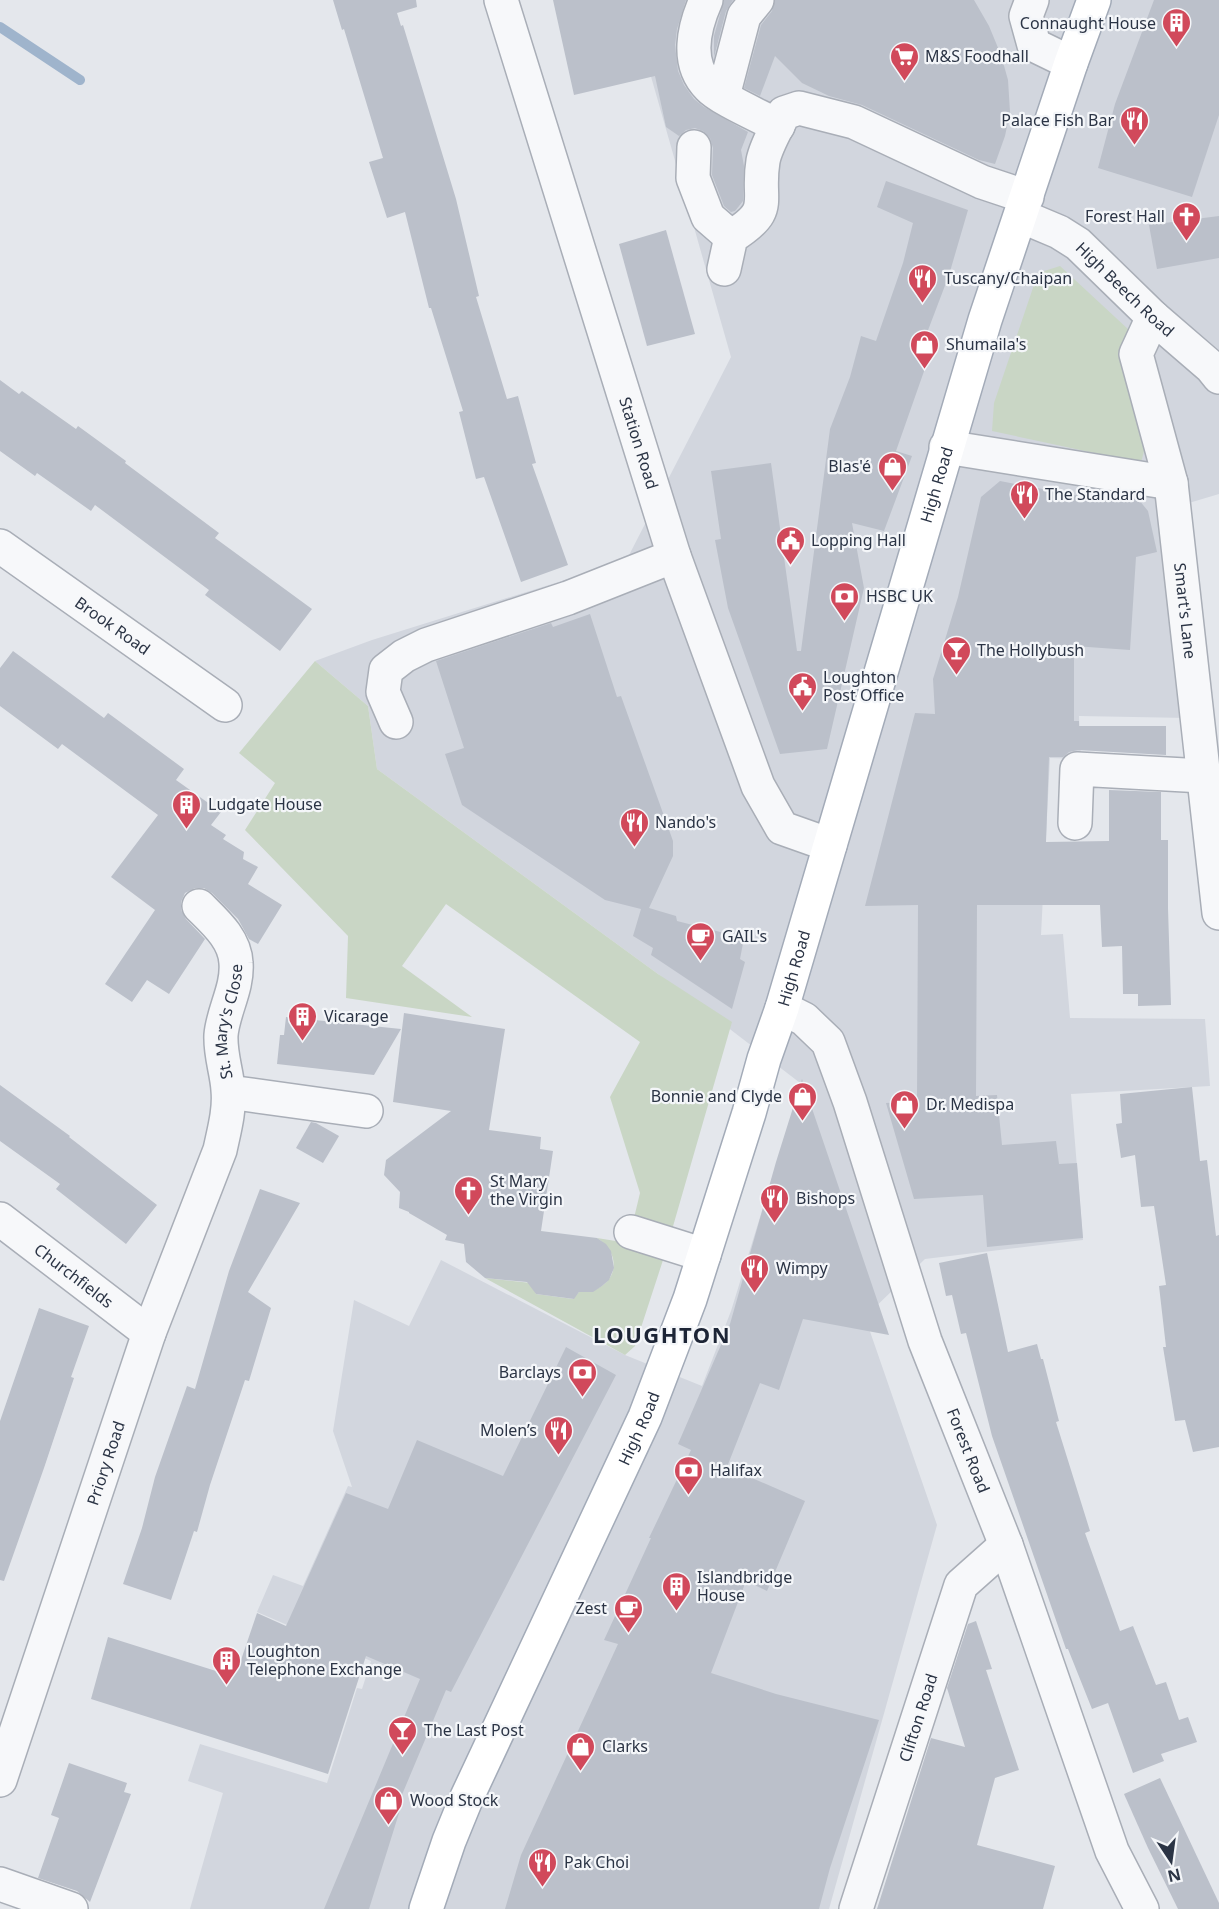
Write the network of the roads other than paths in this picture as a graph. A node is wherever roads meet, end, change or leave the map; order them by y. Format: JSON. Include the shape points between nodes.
{"nodes":[{"id":1,"x":501,"y":0,"type":"edge"},
{"id":2,"x":706,"y":0,"type":"edge"},
{"id":3,"x":757,"y":0,"type":"edge"},
{"id":4,"x":1032,"y":0,"type":"edge"},
{"id":5,"x":1094,"y":0,"type":"edge"},
{"id":6,"x":1071,"y":63,"type":"junction"},
{"id":7,"x":723,"y":96,"type":"junction"},
{"id":8,"x":778,"y":126,"type":"junction"},
{"id":9,"x":694,"y":147,"type":"dead end"},
{"id":10,"x":1024,"y":206,"type":"junction"},
{"id":11,"x":730,"y":237,"type":"junction"},
{"id":12,"x":724,"y":269,"type":"dead end"},
{"id":13,"x":1153,"y":317,"type":"junction"},
{"id":14,"x":1219,"y":377,"type":"edge"},
{"id":15,"x":946,"y":447,"type":"junction"},
{"id":16,"x":1171,"y":483,"type":"junction"},
{"id":17,"x":0,"y":546,"type":"edge"},
{"id":18,"x":674,"y":556,"type":"junction"},
{"id":19,"x":225,"y":705,"type":"dead end"},
{"id":20,"x":396,"y":722,"type":"dead end"},
{"id":21,"x":1203,"y":776,"type":"junction"},
{"id":22,"x":1075,"y":823,"type":"dead end"},
{"id":23,"x":830,"y":846,"type":"junction"},
{"id":24,"x":199,"y":906,"type":"dead end"},
{"id":25,"x":1219,"y":913,"type":"edge"},
{"id":26,"x":782,"y":1008,"type":"junction"},
{"id":27,"x":229,"y":1092,"type":"junction"},
{"id":28,"x":366,"y":1111,"type":"dead end"},
{"id":29,"x":220,"y":1150,"type":"joint"},
{"id":30,"x":0,"y":1219,"type":"edge"},
{"id":31,"x":631,"y":1232,"type":"dead end"},
{"id":32,"x":704,"y":1254,"type":"junction"},
{"id":33,"x":149,"y":1333,"type":"junction"},
{"id":34,"x":1006,"y":1545,"type":"junction"},
{"id":35,"x":0,"y":1780,"type":"edge"},
{"id":36,"x":0,"y":1884,"type":"edge"},
{"id":37,"x":71,"y":1909,"type":"edge"},
{"id":38,"x":426,"y":1909,"type":"edge"},
{"id":39,"x":856,"y":1909,"type":"edge"},
{"id":40,"x":1142,"y":1909,"type":"edge"}],
"edges":[{"from":1,"to":18,"type":"street","name":"Station Road"},
{"from":2,"to":7,"type":"street","via":[[697,20],[694,52],[698,70],[709,87]]},
{"from":3,"to":7,"type":"street","via":[[744,16]]},
{"from":4,"to":6,"type":"street","via":[[1026,16],[1034,45]]},
{"from":5,"to":6,"type":"main road","name":"High Road"},
{"from":6,"to":10,"type":"main road","name":"High Road"},
{"from":7,"to":8,"type":"street"},
{"from":8,"to":10,"type":"street","name":"High Beech Road","via":[[784,113],[799,108],[854,122]]},
{"from":8,"to":11,"type":"street","via":[[763,160],[761,210],[746,228]]},
{"from":9,"to":11,"type":"street","via":[[693,178],[708,217]]},
{"from":10,"to":13,"type":"street","name":"High Beech Road","via":[[1078,244]]},
{"from":10,"to":15,"type":"main road","name":"High Road"},
{"from":11,"to":12,"type":"street"},
{"from":13,"to":14,"type":"street","name":"High Beech Road"},
{"from":13,"to":16,"type":"street","name":"Smart's Lane","via":[[1136,354]]},
{"from":15,"to":16,"type":"street"},
{"from":15,"to":23,"type":"main road","name":"High Road"},
{"from":16,"to":21,"type":"street","name":"Smart's Lane"},
{"from":17,"to":19,"type":"street","name":"Brook Road"},
{"from":18,"to":20,"type":"street","via":[[404,656],[386,670],[383,692]]},
{"from":18,"to":23,"type":"street","name":"Station Road","via":[[758,786],[782,828]]},
{"from":21,"to":22,"type":"street","via":[[1077,769]]},
{"from":21,"to":25,"type":"street","name":"Smart's Lane"},
{"from":23,"to":26,"type":"main road","name":"High Road"},
{"from":24,"to":27,"type":"street","name":"St. Mary's Close","via":[[226,933],[237,962],[221,1037]]},
{"from":26,"to":32,"type":"main road","name":"High Road"},
{"from":26,"to":34,"type":"street","name":"Forest Road","via":[[804,1019],[828,1042],[925,1341]]},
{"from":27,"to":28,"type":"street"},
{"from":27,"to":29,"type":"street","name":"St. Mary's Close"},
{"from":29,"to":33,"type":"street","name":"Priory Road"},
{"from":30,"to":33,"type":"street","name":"Churchfields"},
{"from":31,"to":32,"type":"street"},
{"from":32,"to":38,"type":"main road","name":"High Road","via":[[645,1417],[467,1797]]},
{"from":33,"to":35,"type":"street","name":"Priory Road"},
{"from":34,"to":39,"type":"street","name":"Clifton Road","via":[[961,1585]]},
{"from":34,"to":40,"type":"street","name":"Forest Road","via":[[1112,1851]]},
{"from":36,"to":37,"type":"street"}]}
